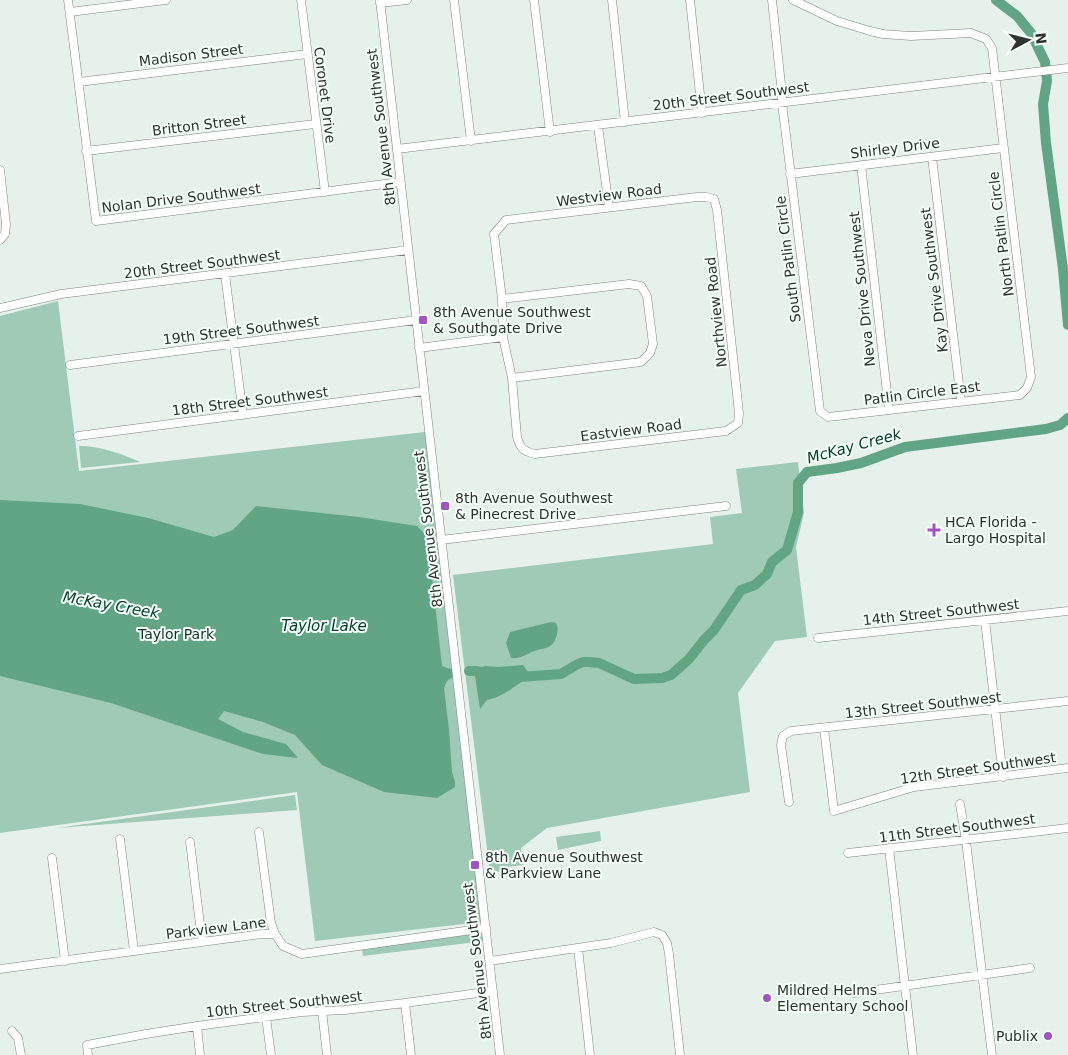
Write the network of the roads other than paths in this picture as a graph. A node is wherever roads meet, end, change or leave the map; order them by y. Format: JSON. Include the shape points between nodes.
{"nodes":[{"id":1,"x":68,"y":0,"type":"edge"},
{"id":2,"x":166,"y":0,"type":"edge"},
{"id":3,"x":301,"y":0,"type":"edge"},
{"id":4,"x":407,"y":0,"type":"edge"},
{"id":5,"x":454,"y":0,"type":"edge"},
{"id":6,"x":534,"y":0,"type":"edge"},
{"id":7,"x":612,"y":0,"type":"edge"},
{"id":8,"x":690,"y":0,"type":"edge"},
{"id":9,"x":772,"y":0,"type":"edge"},
{"id":10,"x":792,"y":0,"type":"edge"},
{"id":11,"x":380,"y":1,"type":"edge"},
{"id":12,"x":70,"y":12,"type":"junction"},
{"id":13,"x":307,"y":54,"type":"junction"},
{"id":14,"x":1068,"y":68,"type":"edge"},
{"id":15,"x":995,"y":76,"type":"junction"},
{"id":16,"x":79,"y":82,"type":"junction"},
{"id":17,"x":782,"y":103,"type":"junction"},
{"id":18,"x":702,"y":112,"type":"junction"},
{"id":19,"x":626,"y":122,"type":"junction"},
{"id":20,"x":316,"y":124,"type":"junction"},
{"id":21,"x":598,"y":126,"type":"junction"},
{"id":22,"x":550,"y":132,"type":"junction"},
{"id":23,"x":471,"y":141,"type":"junction"},
{"id":24,"x":1003,"y":148,"type":"junction"},
{"id":25,"x":397,"y":149,"type":"junction"},
{"id":26,"x":86,"y":151,"type":"junction"},
{"id":27,"x":932,"y":156,"type":"junction"},
{"id":28,"x":861,"y":165,"type":"junction"},
{"id":29,"x":0,"y":170,"type":"edge"},
{"id":30,"x":790,"y":174,"type":"junction"},
{"id":31,"x":400,"y":182,"type":"junction"},
{"id":32,"x":325,"y":192,"type":"junction"},
{"id":33,"x":714,"y":200,"type":"joint"},
{"id":34,"x":608,"y":207,"type":"junction"},
{"id":35,"x":2,"y":237,"type":"edge"},
{"id":36,"x":408,"y":250,"type":"junction"},
{"id":37,"x":225,"y":274,"type":"junction"},
{"id":38,"x":502,"y":299,"type":"junction"},
{"id":39,"x":0,"y":308,"type":"edge"},
{"id":40,"x":416,"y":320,"type":"junction"},
{"id":41,"x":503,"y":337,"type":"junction"},
{"id":42,"x":234,"y":344,"type":"junction"},
{"id":43,"x":419,"y":348,"type":"junction"},
{"id":44,"x":70,"y":365,"type":"dead end"},
{"id":45,"x":512,"y":378,"type":"junction"},
{"id":46,"x":1027,"y":388,"type":"joint"},
{"id":47,"x":424,"y":391,"type":"junction"},
{"id":48,"x":961,"y":401,"type":"junction"},
{"id":49,"x":889,"y":410,"type":"junction"},
{"id":50,"x":820,"y":412,"type":"joint"},
{"id":51,"x":243,"y":415,"type":"junction"},
{"id":52,"x":738,"y":423,"type":"joint"},
{"id":53,"x":78,"y":436,"type":"dead end"},
{"id":54,"x":726,"y":506,"type":"dead end"},
{"id":55,"x":441,"y":540,"type":"junction"},
{"id":56,"x":1068,"y":611,"type":"edge"},
{"id":57,"x":985,"y":620,"type":"junction"},
{"id":58,"x":818,"y":638,"type":"dead end"},
{"id":59,"x":1068,"y":701,"type":"edge"},
{"id":60,"x":994,"y":709,"type":"junction"},
{"id":61,"x":824,"y":728,"type":"junction"},
{"id":62,"x":1068,"y":768,"type":"edge"},
{"id":63,"x":1003,"y":777,"type":"junction"},
{"id":64,"x":788,"y":802,"type":"dead end"},
{"id":65,"x":960,"y":804,"type":"dead end"},
{"id":66,"x":1068,"y":828,"type":"edge"},
{"id":67,"x":258,"y":832,"type":"dead end"},
{"id":68,"x":120,"y":839,"type":"dead end"},
{"id":69,"x":966,"y":841,"type":"junction"},
{"id":70,"x":190,"y":842,"type":"dead end"},
{"id":71,"x":889,"y":848,"type":"junction"},
{"id":72,"x":848,"y":853,"type":"dead end"},
{"id":73,"x":52,"y":858,"type":"dead end"},
{"id":74,"x":486,"y":928,"type":"junction"},
{"id":75,"x":275,"y":934,"type":"junction"},
{"id":76,"x":202,"y":941,"type":"junction"},
{"id":77,"x":578,"y":948,"type":"junction"},
{"id":78,"x":134,"y":951,"type":"junction"},
{"id":79,"x":65,"y":960,"type":"junction"},
{"id":80,"x":490,"y":961,"type":"junction"},
{"id":81,"x":1030,"y":968,"type":"dead end"},
{"id":82,"x":0,"y":969,"type":"edge"},
{"id":83,"x":982,"y":974,"type":"junction"},
{"id":84,"x":904,"y":986,"type":"junction"},
{"id":85,"x":493,"y":991,"type":"junction"},
{"id":86,"x":854,"y":993,"type":"dead end"},
{"id":87,"x":405,"y":1003,"type":"junction"},
{"id":88,"x":322,"y":1010,"type":"junction"},
{"id":89,"x":266,"y":1017,"type":"junction"},
{"id":90,"x":197,"y":1026,"type":"junction"},
{"id":91,"x":12,"y":1031,"type":"dead end"},
{"id":92,"x":21,"y":1055,"type":"edge"},
{"id":93,"x":88,"y":1055,"type":"edge"},
{"id":94,"x":200,"y":1055,"type":"edge"},
{"id":95,"x":271,"y":1055,"type":"edge"},
{"id":96,"x":327,"y":1055,"type":"edge"},
{"id":97,"x":411,"y":1055,"type":"edge"},
{"id":98,"x":500,"y":1055,"type":"edge"},
{"id":99,"x":590,"y":1055,"type":"edge"},
{"id":100,"x":680,"y":1055,"type":"edge"},
{"id":101,"x":913,"y":1055,"type":"edge"},
{"id":102,"x":992,"y":1055,"type":"edge"}],
"edges":[{"from":1,"to":12,"type":"street","name":"Nolan Drive Southwest"},
{"from":2,"to":12,"type":"street"},
{"from":3,"to":13,"type":"street","name":"Coronet Drive"},
{"from":4,"to":11,"type":"street"},
{"from":5,"to":23,"type":"street"},
{"from":6,"to":22,"type":"street"},
{"from":7,"to":19,"type":"street"},
{"from":8,"to":18,"type":"street"},
{"from":9,"to":17,"type":"street","name":"South Patlin Circle"},
{"from":10,"to":15,"type":"street","name":"North Patlin Circle","via":[[837,20],[883,34],[927,36],[965,32],[979,35],[992,48]]},
{"from":11,"to":25,"type":"street","name":"8th Avenue Southwest"},
{"from":12,"to":16,"type":"street","name":"Nolan Drive Southwest"},
{"from":13,"to":16,"type":"street","name":"Madison Street"},
{"from":13,"to":20,"type":"street","name":"Coronet Drive"},
{"from":14,"to":15,"type":"street","name":"20th Street Southwest"},
{"from":15,"to":17,"type":"street","name":"20th Street Southwest"},
{"from":15,"to":24,"type":"street","name":"North Patlin Circle"},
{"from":16,"to":26,"type":"street","name":"Nolan Drive Southwest"},
{"from":17,"to":18,"type":"street","name":"20th Street Southwest"},
{"from":17,"to":30,"type":"street","name":"South Patlin Circle"},
{"from":18,"to":19,"type":"street","name":"20th Street Southwest"},
{"from":19,"to":21,"type":"street","name":"20th Street Southwest"},
{"from":20,"to":26,"type":"street","name":"Britton Street"},
{"from":20,"to":32,"type":"street","name":"Coronet Drive"},
{"from":21,"to":22,"type":"street","name":"20th Street Southwest"},
{"from":21,"to":34,"type":"street"},
{"from":22,"to":23,"type":"street","name":"20th Street Southwest"},
{"from":23,"to":25,"type":"street","name":"20th Street Southwest"},
{"from":24,"to":27,"type":"street","name":"Shirley Drive"},
{"from":24,"to":46,"type":"street","name":"North Patlin Circle","via":[[1031,376]]},
{"from":25,"to":31,"type":"street","name":"8th Avenue Southwest"},
{"from":26,"to":32,"type":"street","name":"Nolan Drive Southwest","via":[[96,221]]},
{"from":27,"to":28,"type":"street","name":"Shirley Drive"},
{"from":27,"to":48,"type":"street","name":"Kay Drive Southwest"},
{"from":28,"to":30,"type":"street","name":"Shirley Drive"},
{"from":28,"to":49,"type":"street","name":"Neva Drive Southwest"},
{"from":29,"to":35,"type":"street","via":[[6,224]]},
{"from":30,"to":50,"type":"street","name":"South Patlin Circle"},
{"from":31,"to":32,"type":"street","name":"Nolan Drive Southwest"},
{"from":31,"to":36,"type":"street","name":"8th Avenue Southwest"},
{"from":33,"to":34,"type":"street","name":"Westview Road","via":[[706,196]]},
{"from":33,"to":52,"type":"street","name":"Northview Road"},
{"from":34,"to":38,"type":"street","name":"Westview Road","via":[[506,220],[494,234]]},
{"from":36,"to":37,"type":"street","name":"20th Street Southwest"},
{"from":36,"to":40,"type":"street","name":"8th Avenue Southwest"},
{"from":37,"to":39,"type":"street","name":"20th Street Southwest","via":[[61,294]]},
{"from":37,"to":42,"type":"street"},
{"from":38,"to":41,"type":"street"},
{"from":38,"to":45,"type":"street","via":[[629,284],[641,286],[646,293],[653,344],[641,362]]},
{"from":40,"to":42,"type":"street","name":"19th Street Southwest"},
{"from":40,"to":43,"type":"street","name":"8th Avenue Southwest"},
{"from":41,"to":43,"type":"street"},
{"from":41,"to":45,"type":"street"},
{"from":42,"to":44,"type":"street","name":"19th Street Southwest"},
{"from":42,"to":51,"type":"street"},
{"from":43,"to":47,"type":"street","name":"8th Avenue Southwest"},
{"from":45,"to":52,"type":"street","name":"Eastview Road","via":[[517,437],[524,452],[535,454],[726,431]]},
{"from":46,"to":48,"type":"street","name":"Patlin Circle East","via":[[1020,395]]},
{"from":47,"to":51,"type":"street","name":"18th Street Southwest"},
{"from":47,"to":55,"type":"street","name":"8th Avenue Southwest"},
{"from":48,"to":49,"type":"street","name":"Patlin Circle East"},
{"from":49,"to":50,"type":"street","name":"Patlin Circle East","via":[[828,417]]},
{"from":51,"to":53,"type":"street","name":"18th Street Southwest"},
{"from":54,"to":55,"type":"street"},
{"from":55,"to":74,"type":"street","name":"8th Avenue Southwest"},
{"from":56,"to":57,"type":"street","name":"14th Street Southwest"},
{"from":57,"to":58,"type":"street","name":"14th Street Southwest"},
{"from":57,"to":60,"type":"street"},
{"from":59,"to":60,"type":"street","name":"13th Street Southwest"},
{"from":60,"to":61,"type":"street","name":"13th Street Southwest"},
{"from":60,"to":63,"type":"street"},
{"from":61,"to":63,"type":"street","name":"12th Street Southwest","via":[[834,811],[914,787]]},
{"from":61,"to":64,"type":"street","name":"13th Street Southwest","via":[[791,731],[783,736],[781,745]]},
{"from":62,"to":63,"type":"street","name":"12th Street Southwest"},
{"from":65,"to":69,"type":"street"},
{"from":66,"to":69,"type":"street","name":"11th Street Southwest"},
{"from":67,"to":75,"type":"street"},
{"from":68,"to":78,"type":"street"},
{"from":69,"to":71,"type":"street","name":"11th Street Southwest"},
{"from":69,"to":83,"type":"street"},
{"from":70,"to":76,"type":"street"},
{"from":71,"to":72,"type":"street","name":"11th Street Southwest"},
{"from":71,"to":84,"type":"street"},
{"from":73,"to":79,"type":"street"},
{"from":74,"to":75,"type":"street","name":"Parkview Lane","via":[[302,954],[283,946]]},
{"from":74,"to":80,"type":"street","name":"8th Avenue Southwest"},
{"from":75,"to":76,"type":"street","name":"Parkview Lane"},
{"from":76,"to":78,"type":"street","name":"Parkview Lane"},
{"from":77,"to":80,"type":"street"},
{"from":77,"to":99,"type":"street"},
{"from":77,"to":100,"type":"street","via":[[654,932],[662,934],[669,954]]},
{"from":78,"to":79,"type":"street","name":"Parkview Lane"},
{"from":79,"to":82,"type":"street","name":"Parkview Lane"},
{"from":80,"to":85,"type":"street","name":"8th Avenue Southwest"},
{"from":81,"to":83,"type":"street"},
{"from":83,"to":84,"type":"street"},
{"from":83,"to":102,"type":"street"},
{"from":84,"to":86,"type":"street"},
{"from":84,"to":101,"type":"street"},
{"from":85,"to":87,"type":"street","name":"10th Street Southwest"},
{"from":85,"to":98,"type":"street","name":"8th Avenue Southwest"},
{"from":87,"to":88,"type":"street","name":"10th Street Southwest"},
{"from":87,"to":97,"type":"street"},
{"from":88,"to":89,"type":"street","name":"10th Street Southwest"},
{"from":88,"to":96,"type":"street"},
{"from":89,"to":90,"type":"street","name":"10th Street Southwest"},
{"from":89,"to":95,"type":"street"},
{"from":90,"to":93,"type":"street","name":"10th Street Southwest","via":[[87,1045]]},
{"from":90,"to":94,"type":"street"},
{"from":91,"to":92,"type":"street","via":[[18,1038]]}]}
